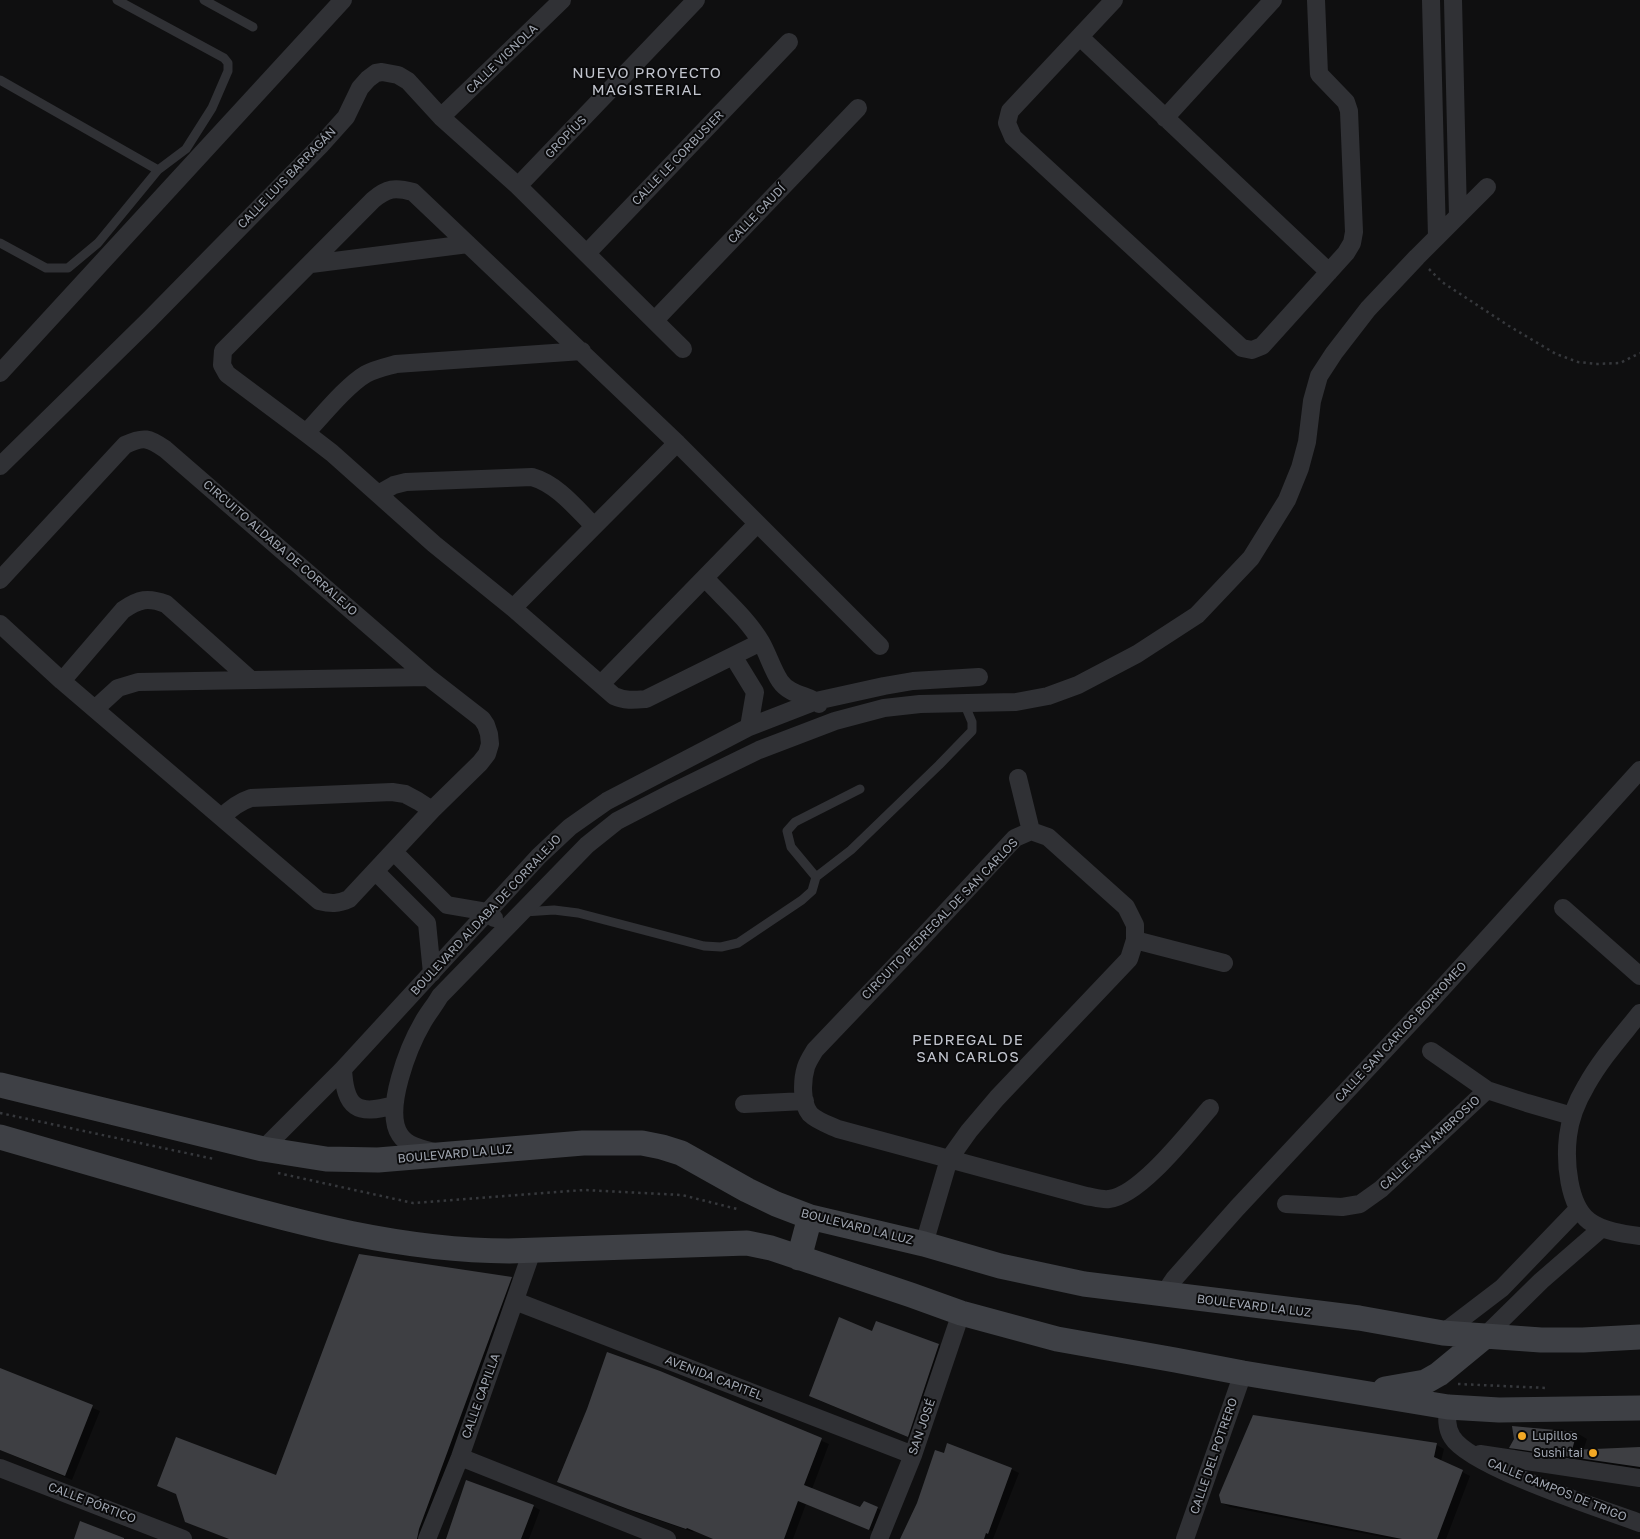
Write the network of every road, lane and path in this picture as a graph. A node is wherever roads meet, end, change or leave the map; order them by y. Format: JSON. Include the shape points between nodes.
{"nodes":[{"id":1,"x":117,"y":0,"type":"edge"},
{"id":2,"x":204,"y":0,"type":"edge"},
{"id":3,"x":343,"y":0,"type":"edge"},
{"id":4,"x":562,"y":0,"type":"edge"},
{"id":5,"x":696,"y":0,"type":"edge"},
{"id":6,"x":1114,"y":0,"type":"edge"},
{"id":7,"x":1273,"y":0,"type":"edge"},
{"id":8,"x":1316,"y":0,"type":"edge"},
{"id":9,"x":1431,"y":0,"type":"edge"},
{"id":10,"x":1453,"y":0,"type":"edge"},
{"id":11,"x":253,"y":27,"type":"dead end"},
{"id":12,"x":1080,"y":37,"type":"junction"},
{"id":13,"x":789,"y":42,"type":"dead end"},
{"id":14,"x":0,"y":80,"type":"edge"},
{"id":15,"x":1455,"y":102,"type":"junction"},
{"id":16,"x":1434,"y":104,"type":"junction"},
{"id":17,"x":858,"y":108,"type":"dead end"},
{"id":18,"x":441,"y":117,"type":"junction"},
{"id":19,"x":1166,"y":118,"type":"junction"},
{"id":20,"x":158,"y":170,"type":"junction"},
{"id":21,"x":518,"y":186,"type":"junction"},
{"id":22,"x":1487,"y":187,"type":"dead end"},
{"id":23,"x":1458,"y":216,"type":"junction"},
{"id":24,"x":1437,"y":237,"type":"junction"},
{"id":25,"x":0,"y":243,"type":"edge"},
{"id":26,"x":468,"y":244,"type":"junction"},
{"id":27,"x":587,"y":253,"type":"junction"},
{"id":28,"x":1418,"y":256,"type":"junction"},
{"id":29,"x":311,"y":264,"type":"junction"},
{"id":30,"x":1329,"y":272,"type":"junction"},
{"id":31,"x":655,"y":320,"type":"junction"},
{"id":32,"x":683,"y":349,"type":"dead end"},
{"id":33,"x":582,"y":351,"type":"junction"},
{"id":34,"x":1640,"y":353,"type":"edge"},
{"id":35,"x":3,"y":367,"type":"edge"},
{"id":36,"x":306,"y":433,"type":"junction"},
{"id":37,"x":677,"y":443,"type":"junction"},
{"id":38,"x":0,"y":466,"type":"edge"},
{"id":39,"x":378,"y":494,"type":"junction"},
{"id":40,"x":757,"y":524,"type":"junction"},
{"id":41,"x":594,"y":526,"type":"junction"},
{"id":42,"x":705,"y":578,"type":"junction"},
{"id":43,"x":0,"y":580,"type":"edge"},
{"id":44,"x":513,"y":608,"type":"junction"},
{"id":45,"x":0,"y":624,"type":"edge"},
{"id":46,"x":761,"y":642,"type":"junction"},
{"id":47,"x":880,"y":646,"type":"dead end"},
{"id":48,"x":733,"y":656,"type":"junction"},
{"id":49,"x":428,"y":676,"type":"junction"},
{"id":50,"x":979,"y":677,"type":"dead end"},
{"id":51,"x":251,"y":680,"type":"junction"},
{"id":52,"x":62,"y":681,"type":"junction"},
{"id":53,"x":780,"y":681,"type":"junction"},
{"id":54,"x":601,"y":684,"type":"junction"},
{"id":55,"x":755,"y":692,"type":"junction"},
{"id":56,"x":816,"y":701,"type":"junction"},
{"id":57,"x":964,"y":704,"type":"junction"},
{"id":58,"x":95,"y":709,"type":"junction"},
{"id":59,"x":835,"y":721,"type":"junction"},
{"id":60,"x":749,"y":727,"type":"junction"},
{"id":61,"x":1640,"y":770,"type":"edge"},
{"id":62,"x":1018,"y":778,"type":"dead end"},
{"id":63,"x":860,"y":789,"type":"dead end"},
{"id":64,"x":432,"y":810,"type":"junction"},
{"id":65,"x":222,"y":817,"type":"junction"},
{"id":66,"x":1030,"y":830,"type":"junction"},
{"id":67,"x":394,"y":852,"type":"junction"},
{"id":68,"x":375,"y":871,"type":"junction"},
{"id":69,"x":816,"y":877,"type":"junction"},
{"id":70,"x":447,"y":905,"type":"junction"},
{"id":71,"x":1563,"y":908,"type":"dead end"},
{"id":72,"x":488,"y":912,"type":"junction"},
{"id":73,"x":521,"y":912,"type":"junction"},
{"id":74,"x":427,"y":922,"type":"junction"},
{"id":75,"x":504,"y":929,"type":"junction"},
{"id":76,"x":1135,"y":940,"type":"junction"},
{"id":77,"x":1224,"y":963,"type":"dead end"},
{"id":78,"x":432,"y":973,"type":"junction"},
{"id":79,"x":1640,"y":976,"type":"edge"},
{"id":80,"x":1640,"y":1013,"type":"edge"},
{"id":81,"x":1431,"y":1051,"type":"dead end"},
{"id":82,"x":343,"y":1069,"type":"junction"},
{"id":83,"x":0,"y":1085,"type":"edge"},
{"id":84,"x":1487,"y":1090,"type":"junction"},
{"id":85,"x":805,"y":1101,"type":"junction"},
{"id":86,"x":744,"y":1104,"type":"dead end"},
{"id":87,"x":394,"y":1106,"type":"junction"},
{"id":88,"x":1210,"y":1108,"type":"dead end"},
{"id":89,"x":1572,"y":1116,"type":"junction"},
{"id":90,"x":0,"y":1137,"type":"edge"},
{"id":91,"x":263,"y":1149,"type":"junction"},
{"id":92,"x":442,"y":1155,"type":"junction"},
{"id":93,"x":949,"y":1159,"type":"junction"},
{"id":94,"x":1286,"y":1204,"type":"dead end"},
{"id":95,"x":1578,"y":1209,"type":"junction"},
{"id":96,"x":810,"y":1217,"type":"junction"},
{"id":97,"x":1602,"y":1228,"type":"junction"},
{"id":98,"x":1640,"y":1236,"type":"edge"},
{"id":99,"x":924,"y":1244,"type":"junction"},
{"id":100,"x":532,"y":1250,"type":"junction"},
{"id":101,"x":800,"y":1258,"type":"junction"},
{"id":102,"x":1502,"y":1288,"type":"junction"},
{"id":103,"x":1163,"y":1295,"type":"junction"},
{"id":104,"x":515,"y":1301,"type":"junction"},
{"id":105,"x":1520,"y":1303,"type":"junction"},
{"id":106,"x":961,"y":1313,"type":"junction"},
{"id":107,"x":1443,"y":1333,"type":"junction"},
{"id":108,"x":1484,"y":1337,"type":"junction"},
{"id":109,"x":1640,"y":1337,"type":"edge"},
{"id":110,"x":1452,"y":1364,"type":"junction"},
{"id":111,"x":1243,"y":1373,"type":"junction"},
{"id":112,"x":1360,"y":1392,"type":"junction"},
{"id":113,"x":1448,"y":1407,"type":"junction"},
{"id":114,"x":1640,"y":1408,"type":"edge"},
{"id":115,"x":1468,"y":1452,"type":"junction"},
{"id":116,"x":912,"y":1455,"type":"junction"},
{"id":117,"x":460,"y":1457,"type":"junction"},
{"id":118,"x":0,"y":1468,"type":"edge"},
{"id":119,"x":1640,"y":1478,"type":"edge"},
{"id":120,"x":1640,"y":1523,"type":"edge"},
{"id":121,"x":183,"y":1539,"type":"edge"},
{"id":122,"x":426,"y":1539,"type":"edge"},
{"id":123,"x":667,"y":1539,"type":"edge"},
{"id":124,"x":879,"y":1539,"type":"edge"},
{"id":125,"x":1185,"y":1539,"type":"edge"}],
"edges":[{"from":1,"to":20,"type":"lane","via":[[228,63],[228,71],[212,108],[186,148]]},
{"from":2,"to":11,"type":"lane"},
{"from":3,"to":35,"type":"street"},
{"from":4,"to":18,"type":"street","name":"CALLE VIGNOLA"},
{"from":5,"to":21,"type":"street","name":"GROPÍUS"},
{"from":6,"to":12,"type":"street"},
{"from":7,"to":19,"type":"street"},
{"from":8,"to":30,"type":"street","via":[[1318,74],[1346,102],[1349,112],[1354,232],[1346,253]]},
{"from":9,"to":16,"type":"street"},
{"from":10,"to":15,"type":"street"},
{"from":12,"to":19,"type":"street"},
{"from":12,"to":30,"type":"street","via":[[1010,111],[1007,123],[1013,137],[1242,348],[1252,350],[1262,346]]},
{"from":13,"to":27,"type":"street","name":"CALLE LE CORBUSIER"},
{"from":14,"to":20,"type":"lane"},
{"from":15,"to":16,"type":"street"},
{"from":15,"to":23,"type":"street"},
{"from":16,"to":24,"type":"street"},
{"from":17,"to":31,"type":"street","name":"CALLE GAUDÍ"},
{"from":18,"to":21,"type":"street","name":"CALLE LUIS BARRAGÁN"},
{"from":18,"to":38,"type":"street","name":"CALLE LUIS BARRAGÁN","via":[[408,81],[398,75],[382,72],[368,79],[346,117],[320,146]]},
{"from":19,"to":30,"type":"street"},
{"from":20,"to":25,"type":"lane","via":[[98,242],[68,268],[46,268]]},
{"from":21,"to":27,"type":"street","name":"CALLE LUIS BARRAGÁN"},
{"from":22,"to":23,"type":"street","name":"BOULEVARD ALDABA DE CORRALEJO"},
{"from":23,"to":24,"type":"street","name":"BOULEVARD ALDABA DE CORRALEJO"},
{"from":24,"to":28,"type":"street","name":"BOULEVARD ALDABA DE CORRALEJO"},
{"from":26,"to":29,"type":"street"},
{"from":26,"to":29,"type":"street","via":[[414,192],[393,189],[382,192],[373,200]]},
{"from":26,"to":33,"type":"street"},
{"from":27,"to":31,"type":"street","name":"CALLE LUIS BARRAGÁN"},
{"from":28,"to":34,"type":"path","via":[[1442,282],[1556,354],[1578,362],[1620,363]]},
{"from":28,"to":57,"type":"street","name":"BOULEVARD ALDABA DE CORRALEJO","via":[[1368,309],[1319,376],[1303,459],[1287,500],[1251,558],[1197,615],[1137,654],[1078,685],[1048,696],[1016,702]]},
{"from":29,"to":36,"type":"street","via":[[223,351],[222,364],[227,374]]},
{"from":31,"to":32,"type":"street","name":"CALLE LUIS BARRAGÁN"},
{"from":33,"to":36,"type":"street","via":[[396,364],[379,368],[354,383]]},
{"from":33,"to":37,"type":"street"},
{"from":36,"to":39,"type":"street"},
{"from":37,"to":40,"type":"street"},
{"from":37,"to":41,"type":"street"},
{"from":39,"to":41,"type":"street","via":[[406,482],[532,477],[552,486]]},
{"from":39,"to":44,"type":"street"},
{"from":40,"to":42,"type":"street"},
{"from":40,"to":47,"type":"street"},
{"from":41,"to":44,"type":"street"},
{"from":42,"to":46,"type":"street"},
{"from":42,"to":54,"type":"street"},
{"from":43,"to":49,"type":"street","name":"CIRCUITO ALDABA DE CORRALEJO","via":[[126,445],[146,438],[165,449]]},
{"from":44,"to":54,"type":"street"},
{"from":45,"to":52,"type":"street","name":"CIRCUITO ALDABA DE CORRALEJO"},
{"from":46,"to":48,"type":"street"},
{"from":46,"to":53,"type":"street"},
{"from":48,"to":54,"type":"street","via":[[646,699],[622,700]]},
{"from":48,"to":55,"type":"street"},
{"from":49,"to":51,"type":"street"},
{"from":49,"to":64,"type":"street","name":"CIRCUITO ALDABA DE CORRALEJO","via":[[482,719],[490,744],[480,763]]},
{"from":50,"to":56,"type":"street","name":"BOULEVARD ALDABA DE CORRALEJO","via":[[913,681]]},
{"from":51,"to":52,"type":"street","via":[[166,604],[144,599],[123,610]]},
{"from":51,"to":58,"type":"street","via":[[131,683],[111,692]]},
{"from":52,"to":58,"type":"street","name":"CIRCUITO ALDABA DE CORRALEJO"},
{"from":53,"to":55,"type":"street"},
{"from":53,"to":56,"type":"street","via":[[789,690]]},
{"from":55,"to":60,"type":"street"},
{"from":56,"to":59,"type":"street"},
{"from":56,"to":60,"type":"street","name":"BOULEVARD ALDABA DE CORRALEJO"},
{"from":57,"to":59,"type":"street","name":"BOULEVARD ALDABA DE CORRALEJO","via":[[884,708]]},
{"from":57,"to":69,"type":"lane","via":[[972,722],[972,731],[851,850]]},
{"from":58,"to":65,"type":"street","name":"CIRCUITO ALDABA DE CORRALEJO"},
{"from":59,"to":73,"type":"street","name":"BOULEVARD ALDABA DE CORRALEJO","via":[[760,750],[617,821],[587,845]]},
{"from":60,"to":72,"type":"street","name":"BOULEVARD ALDABA DE CORRALEJO","via":[[607,801],[570,827]]},
{"from":61,"to":103,"type":"street","name":"CALLE SAN CARLOS BORROMEO","via":[[1237,1208]]},
{"from":62,"to":66,"type":"street"},
{"from":63,"to":69,"type":"lane","via":[[795,822],[787,831],[791,847]]},
{"from":64,"to":65,"type":"street","via":[[405,794],[358,793],[251,798],[232,807]]},
{"from":64,"to":67,"type":"street","name":"CIRCUITO ALDABA DE CORRALEJO"},
{"from":65,"to":68,"type":"street","name":"CIRCUITO ALDABA DE CORRALEJO","via":[[319,901],[331,904],[349,899]]},
{"from":66,"to":76,"type":"street","name":"CIRCUITO PEDREGAL DE SAN CARLOS","via":[[1048,837],[1126,907],[1135,925]]},
{"from":66,"to":85,"type":"street","name":"CIRCUITO PEDREGAL DE SAN CARLOS","via":[[1014,838],[815,1050],[806,1066]]},
{"from":67,"to":68,"type":"street","name":"CIRCUITO ALDABA DE CORRALEJO"},
{"from":67,"to":70,"type":"street"},
{"from":68,"to":74,"type":"street"},
{"from":69,"to":73,"type":"lane","via":[[812,891],[802,900],[738,943],[721,947],[704,946],[578,913],[554,910]]},
{"from":70,"to":72,"type":"street"},
{"from":70,"to":74,"type":"street"},
{"from":71,"to":79,"type":"street"},
{"from":72,"to":75,"type":"street"},
{"from":72,"to":78,"type":"street","name":"BOULEVARD ALDABA DE CORRALEJO"},
{"from":73,"to":75,"type":"street","name":"BOULEVARD ALDABA DE CORRALEJO"},
{"from":74,"to":78,"type":"street"},
{"from":75,"to":87,"type":"street","name":"BOULEVARD ALDABA DE CORRALEJO","via":[[440,996],[422,1022],[406,1061]]},
{"from":76,"to":77,"type":"street"},
{"from":76,"to":93,"type":"street","via":[[1128,959],[997,1098]]},
{"from":78,"to":82,"type":"street","name":"BOULEVARD ALDABA DE CORRALEJO"},
{"from":80,"to":89,"type":"street","via":[[1604,1057]]},
{"from":81,"to":84,"type":"street"},
{"from":82,"to":87,"type":"street","via":[[347,1096],[360,1109],[371,1111]]},
{"from":82,"to":91,"type":"street","name":"BOULEVARD ALDABA DE CORRALEJO"},
{"from":83,"to":91,"type":"main road","name":"BOULEVARD LA LUZ"},
{"from":84,"to":89,"type":"street","name":"CALLE SAN AMBROSIO"},
{"from":84,"to":94,"type":"street","name":"CALLE SAN AMBROSIO","via":[[1369,1198],[1353,1206],[1342,1207]]},
{"from":85,"to":86,"type":"street"},
{"from":85,"to":93,"type":"street","via":[[810,1113],[838,1129]]},
{"from":87,"to":92,"type":"street","name":"BOULEVARD ALDABA DE CORRALEJO","via":[[395,1126],[401,1137],[412,1145]]},
{"from":88,"to":93,"type":"street","via":[[1148,1177],[1126,1194],[1109,1199],[1086,1196]]},
{"from":89,"to":95,"type":"street","via":[[1568,1160],[1570,1188]]},
{"from":90,"to":100,"type":"main road","via":[[253,1210],[362,1235],[423,1246],[482,1251]]},
{"from":91,"to":92,"type":"main road","name":"BOULEVARD LA LUZ","via":[[356,1161]]},
{"from":92,"to":96,"type":"main road","name":"BOULEVARD LA LUZ","via":[[584,1143],[642,1143],[682,1153],[747,1190]]},
{"from":93,"to":99,"type":"street"},
{"from":95,"to":97,"type":"street","via":[[1589,1221]]},
{"from":95,"to":102,"type":"street"},
{"from":96,"to":99,"type":"main road","name":"BOULEVARD LA LUZ"},
{"from":96,"to":101,"type":"main road"},
{"from":97,"to":98,"type":"street"},
{"from":97,"to":105,"type":"street"},
{"from":99,"to":103,"type":"main road","name":"BOULEVARD LA LUZ","via":[[1000,1266],[1084,1284]]},
{"from":100,"to":101,"type":"main road","via":[[747,1243]]},
{"from":100,"to":104,"type":"street","name":"CALLE CAPILLA"},
{"from":101,"to":106,"type":"main road"},
{"from":102,"to":105,"type":"street"},
{"from":102,"to":107,"type":"street"},
{"from":103,"to":107,"type":"main road","name":"BOULEVARD LA LUZ","via":[[1359,1318]]},
{"from":104,"to":116,"type":"street","name":"AVENIDA CAPITEL"},
{"from":104,"to":117,"type":"street","name":"CALLE CAPILLA"},
{"from":105,"to":108,"type":"street"},
{"from":106,"to":111,"type":"main road","via":[[1057,1340]]},
{"from":106,"to":116,"type":"street","name":"SAN JOSÉ"},
{"from":107,"to":108,"type":"main road","name":"BOULEVARD LA LUZ"},
{"from":107,"to":110,"type":"main road","via":[[1451,1346]]},
{"from":108,"to":109,"type":"main road","name":"BOULEVARD LA LUZ","via":[[1583,1340]]},
{"from":108,"to":110,"type":"main road"},
{"from":110,"to":112,"type":"main road","via":[[1425,1382]]},
{"from":110,"to":113,"type":"main road"},
{"from":111,"to":112,"type":"main road"},
{"from":111,"to":125,"type":"street","name":"CALLE DEL POTRERO"},
{"from":112,"to":113,"type":"main road"},
{"from":113,"to":114,"type":"main road","via":[[1499,1410]]},
{"from":113,"to":115,"type":"street","name":"CALLE CAMPOS DE TRIGO","via":[[1450,1436]]},
{"from":115,"to":119,"type":"street"},
{"from":115,"to":120,"type":"street","name":"CALLE CAMPOS DE TRIGO","via":[[1502,1470]]},
{"from":116,"to":124,"type":"street","name":"SAN JOSÉ"},
{"from":117,"to":122,"type":"street","name":"CALLE CAPILLA"},
{"from":117,"to":123,"type":"street"},
{"from":118,"to":121,"type":"street","name":"CALLE PÓRTICO"}]}
